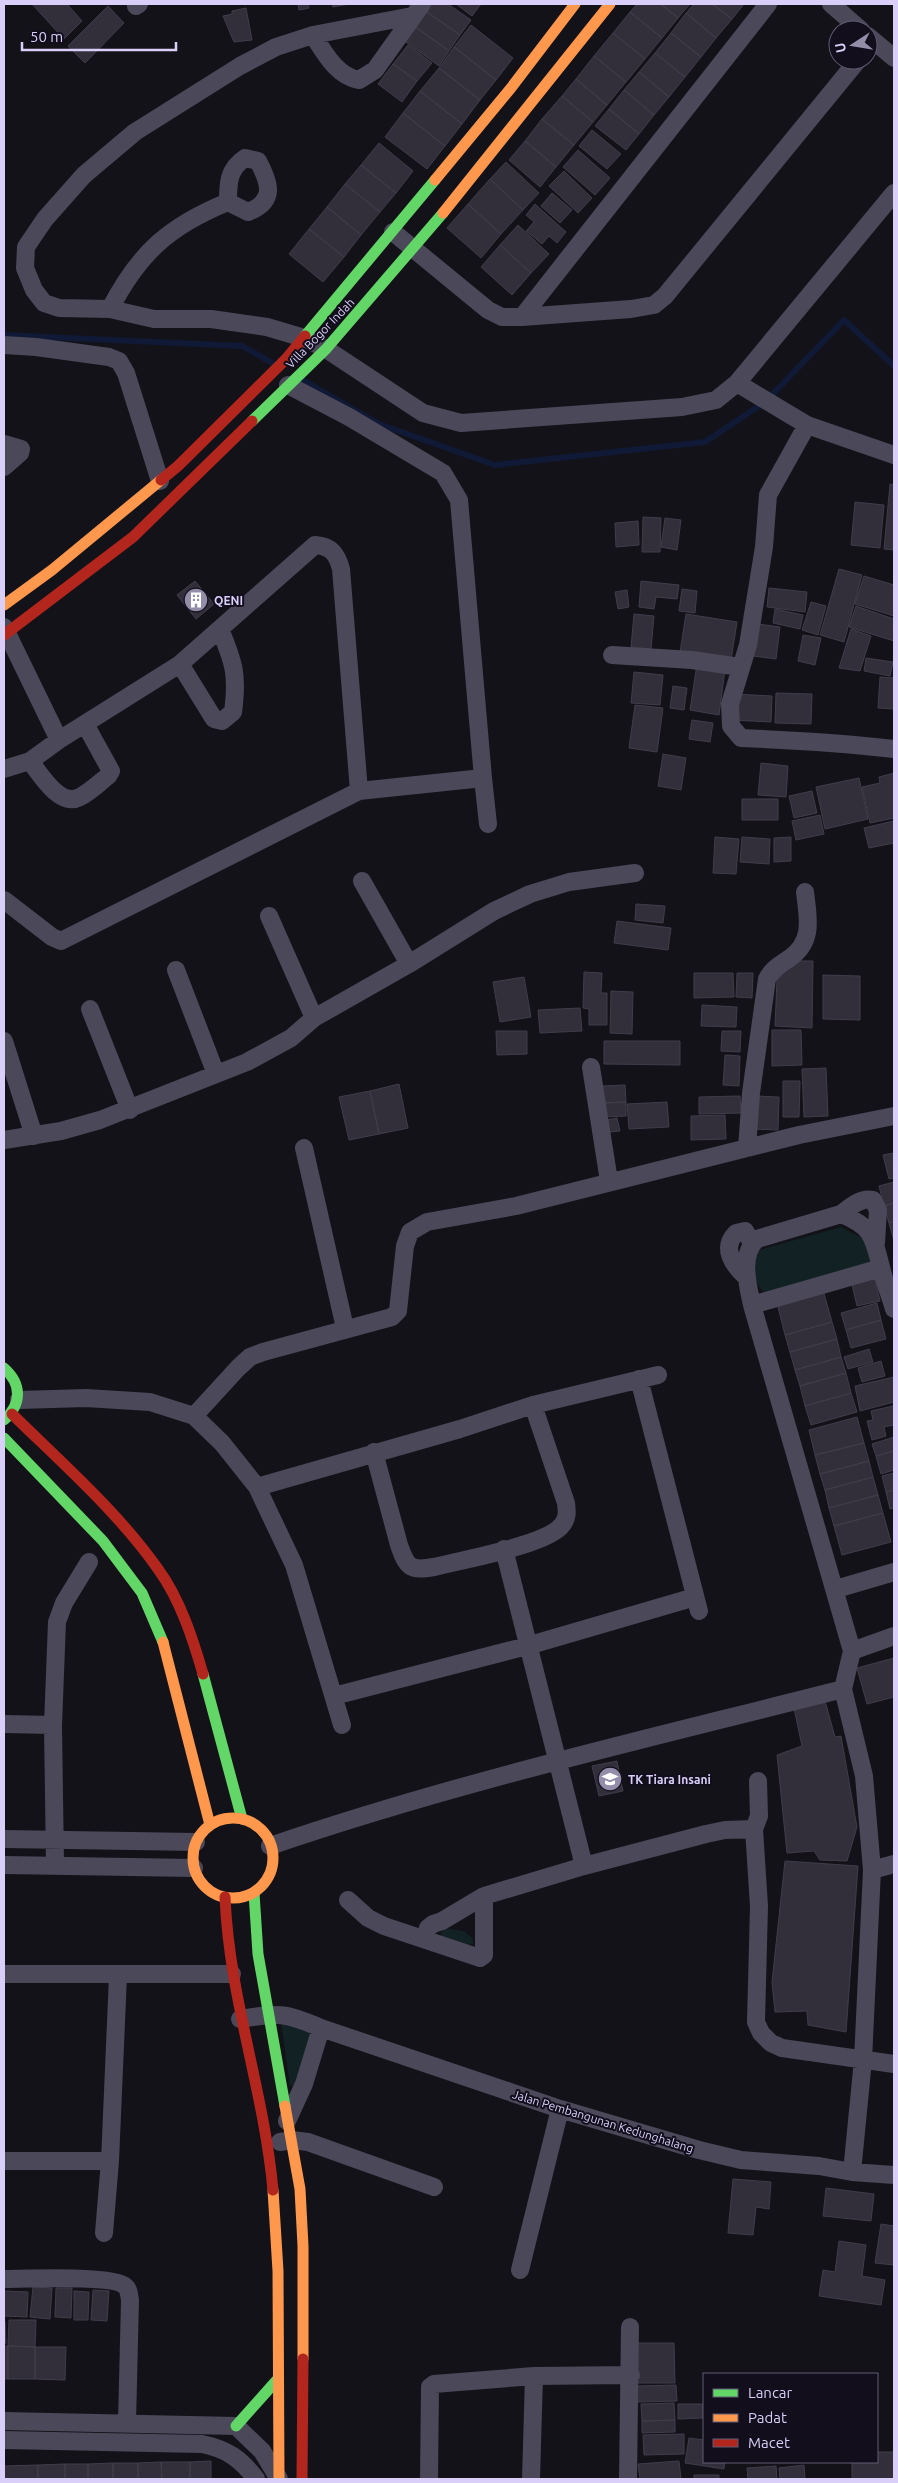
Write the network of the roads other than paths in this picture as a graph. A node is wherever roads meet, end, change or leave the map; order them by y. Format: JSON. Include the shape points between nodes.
{"nodes":[{"id":1,"x":575,"y":4,"type":"edge"},
{"id":2,"x":610,"y":4,"type":"edge"},
{"id":3,"x":768,"y":4,"type":"edge"},
{"id":4,"x":838,"y":6,"type":"edge"},
{"id":5,"x":418,"y":10,"type":"edge"},
{"id":6,"x":851,"y":20,"type":"edge"},
{"id":7,"x":313,"y":35,"type":"junction"},
{"id":8,"x":878,"y":46,"type":"edge"},
{"id":9,"x":894,"y":58,"type":"edge"},
{"id":10,"x":850,"y":70,"type":"edge"},
{"id":11,"x":894,"y":194,"type":"edge"},
{"id":12,"x":228,"y":202,"type":"dead end"},
{"id":13,"x":393,"y":232,"type":"junction"},
{"id":14,"x":414,"y":249,"type":"junction"},
{"id":15,"x":110,"y":309,"type":"junction"},
{"id":16,"x":522,"y":318,"type":"junction"},
{"id":17,"x":304,"y":338,"type":"junction"},
{"id":18,"x":4,"y":345,"type":"edge"},
{"id":19,"x":326,"y":350,"type":"junction"},
{"id":20,"x":293,"y":381,"type":"junction"},
{"id":21,"x":738,"y":383,"type":"junction"},
{"id":22,"x":807,"y":425,"type":"junction"},
{"id":23,"x":4,"y":444,"type":"edge"},
{"id":24,"x":894,"y":455,"type":"edge"},
{"id":25,"x":4,"y":467,"type":"edge"},
{"id":26,"x":160,"y":481,"type":"junction"},
{"id":27,"x":4,"y":605,"type":"edge"},
{"id":28,"x":220,"y":629,"type":"junction"},
{"id":29,"x":5,"y":632,"type":"edge"},
{"id":30,"x":612,"y":655,"type":"dead end"},
{"id":31,"x":180,"y":664,"type":"junction"},
{"id":32,"x":740,"y":667,"type":"junction"},
{"id":33,"x":85,"y":724,"type":"junction"},
{"id":34,"x":59,"y":740,"type":"junction"},
{"id":35,"x":894,"y":749,"type":"edge"},
{"id":36,"x":30,"y":761,"type":"junction"},
{"id":37,"x":4,"y":769,"type":"edge"},
{"id":38,"x":482,"y":778,"type":"junction"},
{"id":39,"x":358,"y":791,"type":"junction"},
{"id":40,"x":488,"y":824,"type":"dead end"},
{"id":41,"x":635,"y":873,"type":"dead end"},
{"id":42,"x":362,"y":881,"type":"dead end"},
{"id":43,"x":805,"y":892,"type":"dead end"},
{"id":44,"x":4,"y":900,"type":"edge"},
{"id":45,"x":269,"y":916,"type":"dead end"},
{"id":46,"x":409,"y":964,"type":"junction"},
{"id":47,"x":176,"y":970,"type":"dead end"},
{"id":48,"x":90,"y":1009,"type":"dead end"},
{"id":49,"x":314,"y":1018,"type":"junction"},
{"id":50,"x":4,"y":1041,"type":"edge"},
{"id":51,"x":591,"y":1067,"type":"dead end"},
{"id":52,"x":216,"y":1074,"type":"junction"},
{"id":53,"x":130,"y":1110,"type":"junction"},
{"id":54,"x":894,"y":1116,"type":"edge"},
{"id":55,"x":34,"y":1136,"type":"junction"},
{"id":56,"x":4,"y":1140,"type":"edge"},
{"id":57,"x":304,"y":1148,"type":"dead end"},
{"id":58,"x":747,"y":1148,"type":"junction"},
{"id":59,"x":609,"y":1181,"type":"junction"},
{"id":60,"x":841,"y":1214,"type":"junction"},
{"id":61,"x":876,"y":1243,"type":"junction"},
{"id":62,"x":881,"y":1268,"type":"junction"},
{"id":63,"x":752,"y":1306,"type":"junction"},
{"id":64,"x":894,"y":1309,"type":"edge"},
{"id":65,"x":345,"y":1328,"type":"junction"},
{"id":66,"x":4,"y":1368,"type":"edge"},
{"id":67,"x":658,"y":1374,"type":"dead end"},
{"id":68,"x":639,"y":1379,"type":"junction"},
{"id":69,"x":533,"y":1405,"type":"junction"},
{"id":70,"x":12,"y":1412,"type":"edge"},
{"id":71,"x":194,"y":1416,"type":"junction"},
{"id":72,"x":4,"y":1438,"type":"edge"},
{"id":73,"x":374,"y":1452,"type":"junction"},
{"id":74,"x":257,"y":1486,"type":"junction"},
{"id":75,"x":504,"y":1549,"type":"junction"},
{"id":76,"x":89,"y":1562,"type":"dead end"},
{"id":77,"x":894,"y":1572,"type":"edge"},
{"id":78,"x":836,"y":1589,"type":"junction"},
{"id":79,"x":894,"y":1636,"type":"edge"},
{"id":80,"x":528,"y":1646,"type":"junction"},
{"id":81,"x":852,"y":1651,"type":"junction"},
{"id":82,"x":843,"y":1690,"type":"junction"},
{"id":83,"x":334,"y":1696,"type":"junction"},
{"id":84,"x":4,"y":1724,"type":"edge"},
{"id":85,"x":53,"y":1725,"type":"junction"},
{"id":86,"x":342,"y":1725,"type":"dead end"},
{"id":87,"x":557,"y":1762,"type":"junction"},
{"id":88,"x":758,"y":1781,"type":"dead end"},
{"id":89,"x":242,"y":1819,"type":"junction"},
{"id":90,"x":210,"y":1825,"type":"junction"},
{"id":91,"x":754,"y":1828,"type":"junction"},
{"id":92,"x":4,"y":1839,"type":"edge"},
{"id":93,"x":56,"y":1840,"type":"junction"},
{"id":94,"x":196,"y":1842,"type":"junction"},
{"id":95,"x":270,"y":1846,"type":"junction"},
{"id":96,"x":4,"y":1864,"type":"edge"},
{"id":97,"x":894,"y":1864,"type":"edge"},
{"id":98,"x":55,"y":1865,"type":"junction"},
{"id":99,"x":584,"y":1866,"type":"junction"},
{"id":100,"x":194,"y":1868,"type":"junction"},
{"id":101,"x":872,"y":1870,"type":"junction"},
{"id":102,"x":254,"y":1893,"type":"junction"},
{"id":103,"x":484,"y":1896,"type":"junction"},
{"id":104,"x":225,"y":1897,"type":"junction"},
{"id":105,"x":348,"y":1900,"type":"dead end"},
{"id":106,"x":425,"y":1938,"type":"junction"},
{"id":107,"x":4,"y":1974,"type":"edge"},
{"id":108,"x":232,"y":1974,"type":"junction"},
{"id":109,"x":118,"y":1976,"type":"junction"},
{"id":110,"x":269,"y":2014,"type":"junction"},
{"id":111,"x":240,"y":2018,"type":"junction"},
{"id":112,"x":321,"y":2028,"type":"junction"},
{"id":113,"x":863,"y":2060,"type":"junction"},
{"id":114,"x":894,"y":2064,"type":"edge"},
{"id":115,"x":560,"y":2109,"type":"junction"},
{"id":116,"x":287,"y":2121,"type":"junction"},
{"id":117,"x":292,"y":2140,"type":"junction"},
{"id":118,"x":268,"y":2144,"type":"junction"},
{"id":119,"x":4,"y":2161,"type":"edge"},
{"id":120,"x":110,"y":2161,"type":"junction"},
{"id":121,"x":852,"y":2172,"type":"junction"},
{"id":122,"x":894,"y":2175,"type":"edge"},
{"id":123,"x":434,"y":2187,"type":"dead end"},
{"id":124,"x":104,"y":2233,"type":"dead end"},
{"id":125,"x":520,"y":2270,"type":"dead end"},
{"id":126,"x":4,"y":2279,"type":"edge"},
{"id":127,"x":630,"y":2327,"type":"dead end"},
{"id":128,"x":291,"y":2342,"type":"junction"},
{"id":129,"x":534,"y":2376,"type":"junction"},
{"id":130,"x":631,"y":2376,"type":"junction"},
{"id":131,"x":277,"y":2380,"type":"junction"},
{"id":132,"x":4,"y":2421,"type":"edge"},
{"id":133,"x":127,"y":2423,"type":"junction"},
{"id":134,"x":236,"y":2426,"type":"junction"},
{"id":135,"x":4,"y":2440,"type":"edge"},
{"id":136,"x":256,"y":2479,"type":"edge"},
{"id":137,"x":279,"y":2479,"type":"edge"},
{"id":138,"x":302,"y":2479,"type":"edge"},
{"id":139,"x":428,"y":2479,"type":"edge"},
{"id":140,"x":531,"y":2479,"type":"edge"},
{"id":141,"x":628,"y":2479,"type":"edge"}],
"edges":[{"from":1,"to":13,"type":"street","name":"Villa Bogor Indah"},
{"from":2,"to":14,"type":"street","name":"Villa Bogor Indah"},
{"from":3,"to":16,"type":"street"},
{"from":4,"to":6,"type":"street"},
{"from":5,"to":7,"type":"street"},
{"from":5,"to":7,"type":"street","via":[[375,70],[359,80],[340,72]]},
{"from":7,"to":15,"type":"street","via":[[276,47],[240,66],[135,132],[84,175],[45,219],[26,247],[25,268],[34,290],[44,303],[60,308]]},
{"from":8,"to":9,"type":"street"},
{"from":10,"to":16,"type":"street","via":[[665,296],[654,304],[631,309]]},
{"from":11,"to":21,"type":"street"},
{"from":12,"to":15,"type":"street","via":[[198,214],[151,248],[126,279]]},
{"from":13,"to":14,"type":"street"},
{"from":13,"to":17,"type":"street","name":"Villa Bogor Indah"},
{"from":14,"to":16,"type":"street","via":[[488,310],[502,316]]},
{"from":14,"to":19,"type":"street","name":"Villa Bogor Indah"},
{"from":15,"to":17,"type":"street","via":[[154,318],[211,319],[267,327]]},
{"from":17,"to":19,"type":"street"},
{"from":17,"to":26,"type":"street","name":"Villa Bogor Indah"},
{"from":18,"to":26,"type":"street","via":[[109,357],[119,361],[126,373]]},
{"from":19,"to":20,"type":"street","name":"Villa Bogor Indah"},
{"from":19,"to":21,"type":"street","via":[[423,413],[461,424],[682,406],[716,400]]},
{"from":20,"to":29,"type":"street","name":"Villa Bogor Indah","via":[[133,538]]},
{"from":20,"to":38,"type":"street","via":[[443,473],[459,500]]},
{"from":21,"to":22,"type":"street"},
{"from":22,"to":24,"type":"street"},
{"from":22,"to":32,"type":"street","via":[[768,495],[764,547],[748,645]]},
{"from":23,"to":25,"type":"street","via":[[20,449],[20,453]]},
{"from":26,"to":27,"type":"street","name":"Villa Bogor Indah"},
{"from":28,"to":31,"type":"street"},
{"from":28,"to":31,"type":"street","via":[[232,658],[237,683],[233,712],[222,721],[214,719]]},
{"from":28,"to":39,"type":"street","via":[[315,545],[329,548],[337,556],[341,569]]},
{"from":29,"to":34,"type":"street"},
{"from":30,"to":32,"type":"street"},
{"from":31,"to":33,"type":"street"},
{"from":32,"to":35,"type":"street","via":[[730,704],[731,726],[741,738],[812,740]]},
{"from":33,"to":34,"type":"street"},
{"from":33,"to":36,"type":"street","via":[[111,771],[79,798],[69,799],[57,794]]},
{"from":34,"to":36,"type":"street"},
{"from":36,"to":37,"type":"street"},
{"from":38,"to":39,"type":"street"},
{"from":38,"to":40,"type":"street"},
{"from":39,"to":44,"type":"street","via":[[61,941]]},
{"from":41,"to":46,"type":"street","via":[[569,882],[530,894],[494,911]]},
{"from":42,"to":46,"type":"street"},
{"from":43,"to":58,"type":"street","via":[[807,933],[804,944],[772,970],[767,979]]},
{"from":45,"to":49,"type":"street"},
{"from":46,"to":49,"type":"street"},
{"from":47,"to":52,"type":"street"},
{"from":48,"to":53,"type":"street"},
{"from":49,"to":52,"type":"street","via":[[273,1049]]},
{"from":50,"to":55,"type":"street"},
{"from":51,"to":59,"type":"street"},
{"from":52,"to":53,"type":"street"},
{"from":53,"to":55,"type":"street"},
{"from":54,"to":58,"type":"street"},
{"from":55,"to":56,"type":"street"},
{"from":57,"to":65,"type":"street"},
{"from":58,"to":59,"type":"street"},
{"from":59,"to":65,"type":"street","via":[[516,1206],[454,1216],[418,1226],[410,1232],[402,1258],[398,1311],[392,1316]]},
{"from":60,"to":61,"type":"street","via":[[865,1227]]},
{"from":60,"to":61,"type":"street","via":[[857,1203],[873,1200],[878,1210]]},
{"from":60,"to":63,"type":"street","via":[[752,1243],[746,1264]]},
{"from":61,"to":62,"type":"street"},
{"from":62,"to":63,"type":"street"},
{"from":62,"to":64,"type":"street"},
{"from":63,"to":78,"type":"street"},
{"from":65,"to":71,"type":"street","via":[[250,1357]]},
{"from":66,"to":70,"type":"street","via":[[15,1378],[19,1388]]},
{"from":67,"to":68,"type":"street"},
{"from":68,"to":69,"type":"street"},
{"from":68,"to":80,"type":"street","via":[[697,1604]]},
{"from":69,"to":73,"type":"street"},
{"from":69,"to":75,"type":"street","via":[[566,1503],[567,1515],[554,1532]]},
{"from":70,"to":71,"type":"street","via":[[86,1398],[150,1402]]},
{"from":70,"to":89,"type":"street","via":[[107,1508],[159,1570],[192,1634]]},
{"from":71,"to":74,"type":"street","via":[[222,1443]]},
{"from":72,"to":90,"type":"street","via":[[103,1541],[142,1593],[164,1643]]},
{"from":73,"to":74,"type":"street"},
{"from":73,"to":75,"type":"street","via":[[399,1545],[410,1567],[418,1570],[434,1567]]},
{"from":74,"to":83,"type":"street","via":[[294,1565]]},
{"from":75,"to":80,"type":"street"},
{"from":76,"to":85,"type":"street","via":[[64,1602],[57,1622]]},
{"from":77,"to":78,"type":"street"},
{"from":78,"to":81,"type":"street"},
{"from":79,"to":81,"type":"street"},
{"from":80,"to":83,"type":"street"},
{"from":80,"to":87,"type":"street"},
{"from":81,"to":82,"type":"street"},
{"from":82,"to":87,"type":"street"},
{"from":82,"to":101,"type":"street","via":[[864,1776]]},
{"from":83,"to":86,"type":"street"},
{"from":84,"to":85,"type":"street"},
{"from":85,"to":93,"type":"street"},
{"from":87,"to":95,"type":"street","via":[[344,1821]]},
{"from":87,"to":99,"type":"street"},
{"from":88,"to":91,"type":"street","via":[[758,1816]]},
{"from":89,"to":90,"type":"street","via":[[231,1818]]},
{"from":89,"to":95,"type":"street","via":[[261,1830]]},
{"from":90,"to":94,"type":"street"},
{"from":91,"to":99,"type":"street","via":[[706,1834]]},
{"from":91,"to":113,"type":"street","via":[[758,2027],[771,2043],[782,2048]]},
{"from":92,"to":93,"type":"street"},
{"from":93,"to":94,"type":"street"},
{"from":93,"to":98,"type":"street"},
{"from":94,"to":100,"type":"street"},
{"from":95,"to":102,"type":"street","via":[[271,1869]]},
{"from":96,"to":98,"type":"street"},
{"from":97,"to":101,"type":"street"},
{"from":98,"to":100,"type":"street"},
{"from":99,"to":103,"type":"street"},
{"from":100,"to":104,"type":"street","via":[[205,1887]]},
{"from":101,"to":113,"type":"street"},
{"from":102,"to":104,"type":"street"},
{"from":102,"to":110,"type":"street","via":[[258,1954]]},
{"from":103,"to":106,"type":"street","via":[[433,1924]]},
{"from":103,"to":106,"type":"street","via":[[486,1937],[482,1957],[477,1958]]},
{"from":104,"to":108,"type":"street"},
{"from":105,"to":106,"type":"street","via":[[368,1918],[384,1926]]},
{"from":107,"to":109,"type":"street"},
{"from":108,"to":109,"type":"street"},
{"from":108,"to":111,"type":"street"},
{"from":109,"to":120,"type":"street"},
{"from":110,"to":111,"type":"street","name":"Jalan Pembangunan Kedunghalang"},
{"from":110,"to":112,"type":"street","name":"Jalan Pembangunan Kedunghalang","via":[[284,2014]]},
{"from":110,"to":116,"type":"street"},
{"from":111,"to":118,"type":"street"},
{"from":112,"to":115,"type":"street","name":"Jalan Pembangunan Kedunghalang"},
{"from":112,"to":116,"type":"street","via":[[304,2084]]},
{"from":113,"to":114,"type":"street"},
{"from":113,"to":121,"type":"street"},
{"from":115,"to":121,"type":"street","name":"Jalan Pembangunan Kedunghalang","via":[[741,2160]]},
{"from":115,"to":125,"type":"street"},
{"from":116,"to":117,"type":"street"},
{"from":117,"to":118,"type":"street"},
{"from":117,"to":123,"type":"street","via":[[327,2148]]},
{"from":117,"to":128,"type":"street","via":[[302,2224]]},
{"from":118,"to":128,"type":"street"},
{"from":119,"to":120,"type":"street"},
{"from":120,"to":124,"type":"street"},
{"from":121,"to":122,"type":"street","name":"Jalan Pembangunan Kedunghalang"},
{"from":126,"to":133,"type":"street","via":[[91,2279],[124,2284],[130,2300]]},
{"from":127,"to":130,"type":"street"},
{"from":128,"to":131,"type":"street"},
{"from":128,"to":138,"type":"street"},
{"from":129,"to":130,"type":"street"},
{"from":129,"to":139,"type":"street","via":[[442,2382],[430,2387]]},
{"from":129,"to":140,"type":"street"},
{"from":130,"to":141,"type":"street"},
{"from":131,"to":134,"type":"street"},
{"from":131,"to":137,"type":"street"},
{"from":132,"to":133,"type":"street"},
{"from":133,"to":134,"type":"street"},
{"from":134,"to":137,"type":"street","via":[[262,2451]]},
{"from":135,"to":136,"type":"street","via":[[202,2444],[230,2452]]}]}
